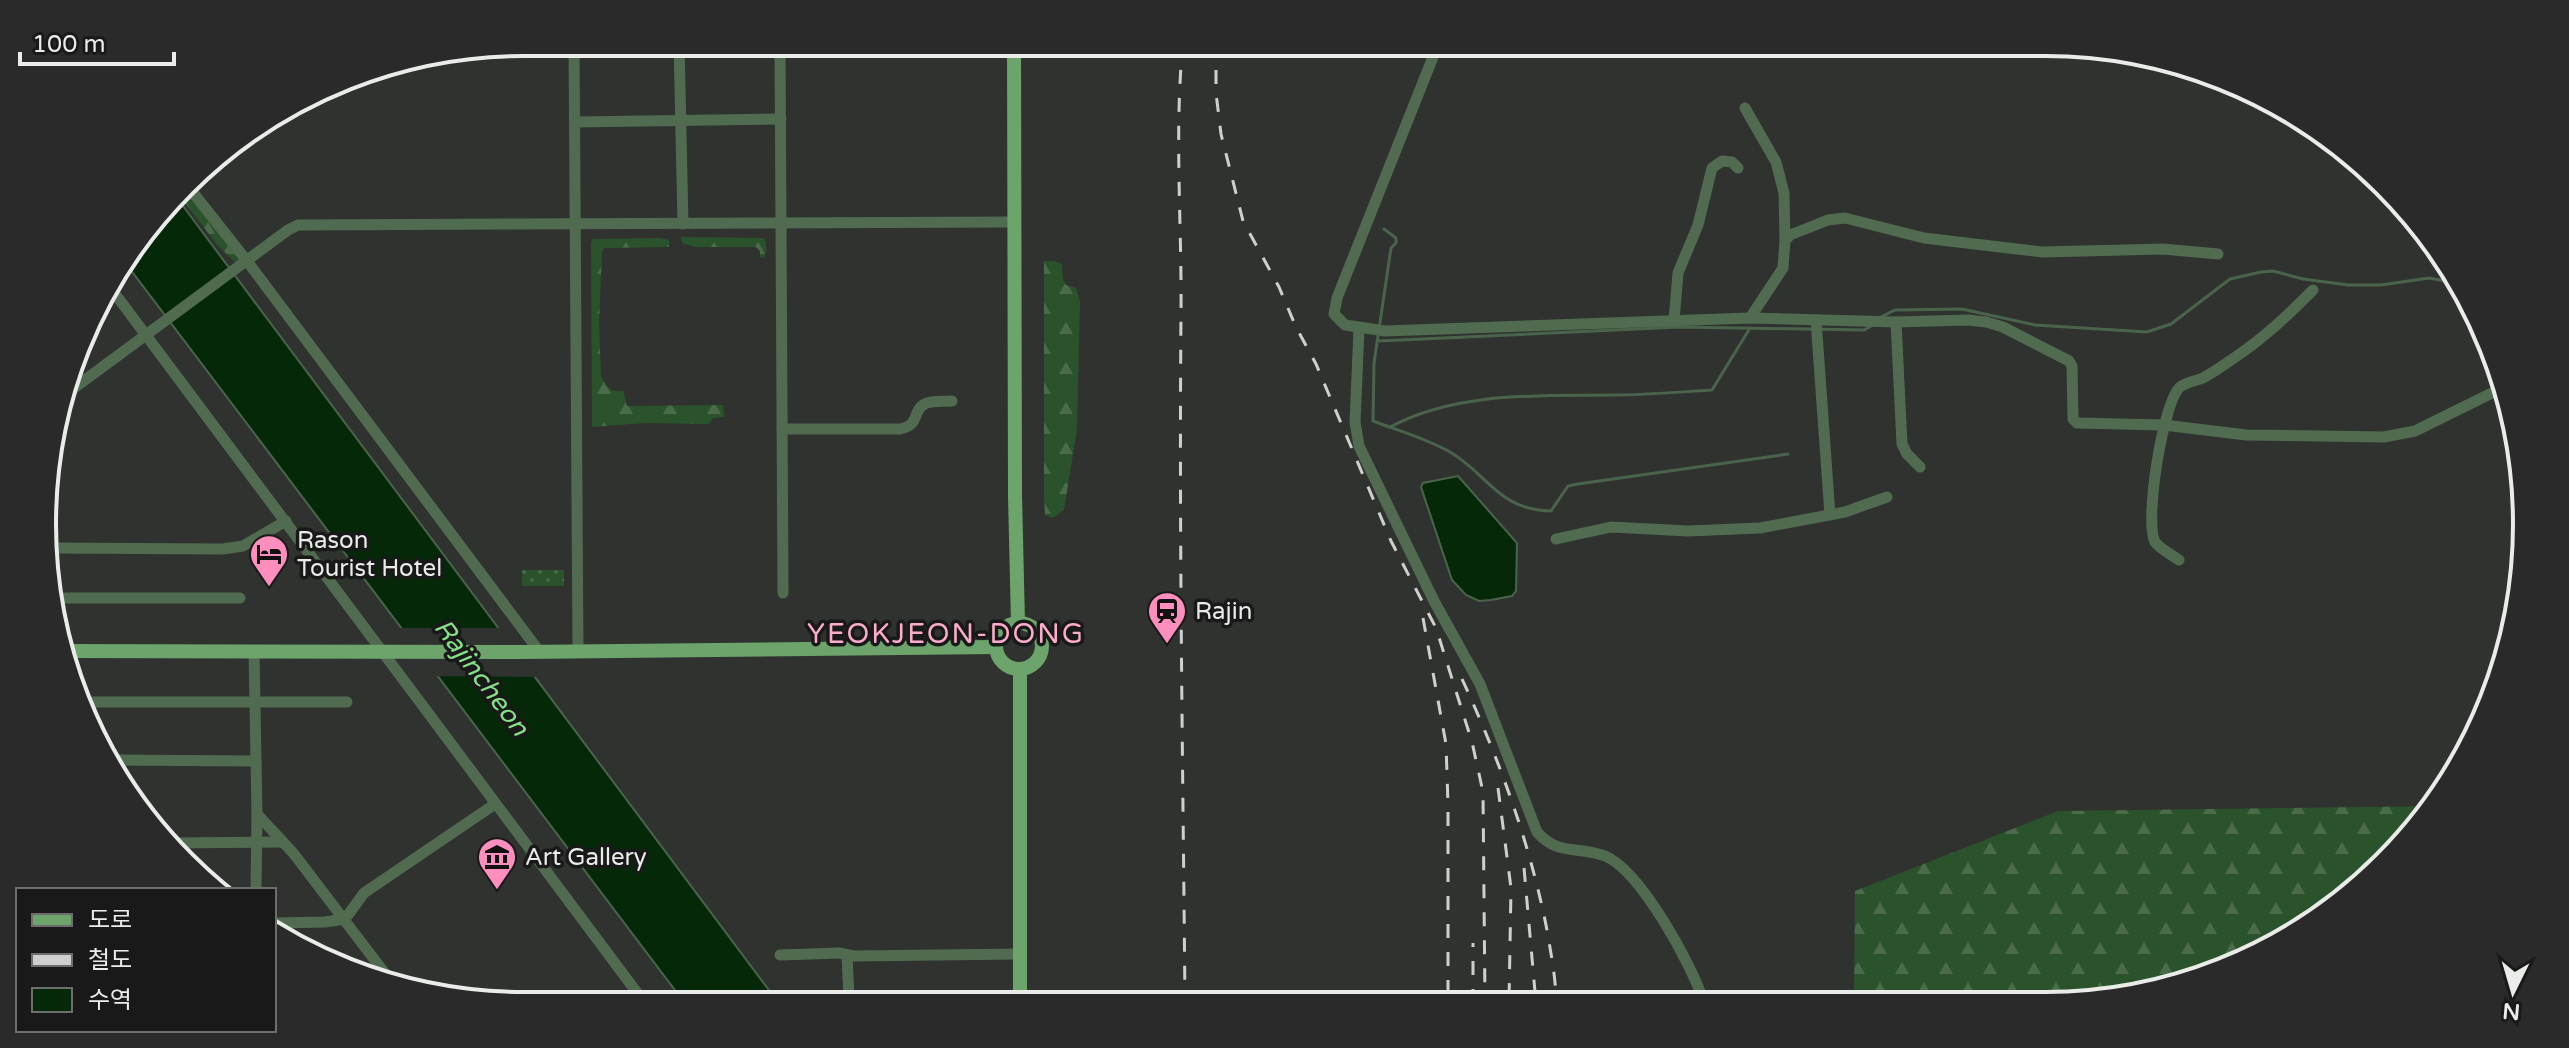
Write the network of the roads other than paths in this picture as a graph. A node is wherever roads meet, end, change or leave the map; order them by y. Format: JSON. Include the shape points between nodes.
{"nodes":[{"id":1,"x":574,"y":56,"type":"edge"},
{"id":2,"x":679,"y":56,"type":"edge"},
{"id":3,"x":780,"y":56,"type":"edge"},
{"id":4,"x":1014,"y":56,"type":"edge"},
{"id":5,"x":1433,"y":56,"type":"edge"},
{"id":6,"x":1745,"y":108,"type":"dead end"},
{"id":7,"x":680,"y":119,"type":"junction"},
{"id":8,"x":781,"y":119,"type":"junction"},
{"id":9,"x":575,"y":122,"type":"junction"},
{"id":10,"x":1738,"y":168,"type":"dead end"},
{"id":11,"x":193,"y":193,"type":"edge"},
{"id":12,"x":1015,"y":222,"type":"junction"},
{"id":13,"x":575,"y":224,"type":"junction"},
{"id":14,"x":683,"y":224,"type":"junction"},
{"id":15,"x":781,"y":224,"type":"junction"},
{"id":16,"x":1785,"y":241,"type":"junction"},
{"id":17,"x":2218,"y":254,"type":"dead end"},
{"id":18,"x":247,"y":261,"type":"junction"},
{"id":19,"x":2313,"y":290,"type":"dead end"},
{"id":20,"x":116,"y":295,"type":"edge"},
{"id":21,"x":1750,"y":318,"type":"junction"},
{"id":22,"x":1816,"y":320,"type":"junction"},
{"id":23,"x":1674,"y":321,"type":"junction"},
{"id":24,"x":1896,"y":322,"type":"junction"},
{"id":25,"x":1359,"y":329,"type":"junction"},
{"id":26,"x":146,"y":336,"type":"junction"},
{"id":27,"x":77,"y":386,"type":"edge"},
{"id":28,"x":2494,"y":392,"type":"edge"},
{"id":29,"x":952,"y":401,"type":"dead end"},
{"id":30,"x":2164,"y":425,"type":"junction"},
{"id":31,"x":782,"y":429,"type":"junction"},
{"id":32,"x":1920,"y":467,"type":"dead end"},
{"id":33,"x":1887,"y":497,"type":"dead end"},
{"id":34,"x":1830,"y":515,"type":"junction"},
{"id":35,"x":286,"y":521,"type":"junction"},
{"id":36,"x":1556,"y":539,"type":"dead end"},
{"id":37,"x":57,"y":548,"type":"edge"},
{"id":38,"x":2179,"y":560,"type":"dead end"},
{"id":39,"x":783,"y":593,"type":"dead end"},
{"id":40,"x":62,"y":598,"type":"edge"},
{"id":41,"x":240,"y":598,"type":"dead end"},
{"id":42,"x":1018,"y":623,"type":"junction"},
{"id":43,"x":996,"y":647,"type":"junction"},
{"id":44,"x":578,"y":650,"type":"junction"},
{"id":45,"x":74,"y":651,"type":"edge"},
{"id":46,"x":254,"y":651,"type":"junction"},
{"id":47,"x":539,"y":651,"type":"junction"},
{"id":48,"x":381,"y":652,"type":"junction"},
{"id":49,"x":1020,"y":669,"type":"junction"},
{"id":50,"x":92,"y":702,"type":"edge"},
{"id":51,"x":254,"y":702,"type":"junction"},
{"id":52,"x":347,"y":702,"type":"dead end"},
{"id":53,"x":120,"y":760,"type":"edge"},
{"id":54,"x":256,"y":761,"type":"junction"},
{"id":55,"x":495,"y":804,"type":"junction"},
{"id":56,"x":257,"y":814,"type":"junction"},
{"id":57,"x":256,"y":841,"type":"junction"},
{"id":58,"x":283,"y":842,"type":"junction"},
{"id":59,"x":181,"y":843,"type":"edge"},
{"id":60,"x":256,"y":888,"type":"edge"},
{"id":61,"x":345,"y":919,"type":"junction"},
{"id":62,"x":280,"y":923,"type":"edge"},
{"id":63,"x":1020,"y":954,"type":"junction"},
{"id":64,"x":780,"y":955,"type":"dead end"},
{"id":65,"x":847,"y":955,"type":"junction"},
{"id":66,"x":382,"y":970,"type":"edge"},
{"id":67,"x":636,"y":992,"type":"edge"},
{"id":68,"x":849,"y":992,"type":"edge"},
{"id":69,"x":1020,"y":992,"type":"edge"},
{"id":70,"x":1700,"y":992,"type":"edge"}],
"edges":[{"from":1,"to":9,"type":"street"},
{"from":2,"to":7,"type":"street"},
{"from":3,"to":8,"type":"street"},
{"from":4,"to":12,"type":"main road"},
{"from":5,"to":25,"type":"street","via":[[1337,298],[1334,314]]},
{"from":6,"to":16,"type":"street","via":[[1776,162],[1784,193]]},
{"from":7,"to":8,"type":"street"},
{"from":7,"to":9,"type":"street"},
{"from":7,"to":14,"type":"street"},
{"from":8,"to":15,"type":"street"},
{"from":9,"to":13,"type":"street"},
{"from":10,"to":23,"type":"street","via":[[1722,161],[1712,168],[1698,225],[1678,273]]},
{"from":11,"to":18,"type":"street"},
{"from":12,"to":15,"type":"street"},
{"from":12,"to":42,"type":"main road"},
{"from":13,"to":14,"type":"street"},
{"from":13,"to":18,"type":"street","via":[[298,225]]},
{"from":13,"to":44,"type":"street"},
{"from":14,"to":15,"type":"street"},
{"from":15,"to":31,"type":"street"},
{"from":16,"to":17,"type":"street","via":[[1828,220],[1845,218],[1924,238],[2042,252],[2163,249]]},
{"from":16,"to":21,"type":"street","via":[[1783,268]]},
{"from":18,"to":26,"type":"street"},
{"from":18,"to":47,"type":"street"},
{"from":19,"to":30,"type":"street","via":[[2264,337],[2177,390]]},
{"from":20,"to":26,"type":"street"},
{"from":21,"to":22,"type":"street"},
{"from":21,"to":23,"type":"street"},
{"from":22,"to":24,"type":"street"},
{"from":22,"to":34,"type":"street"},
{"from":23,"to":25,"type":"street"},
{"from":24,"to":30,"type":"street","via":[[1968,320],[2003,327],[2069,361],[2077,423]]},
{"from":24,"to":32,"type":"street","via":[[1902,444]]},
{"from":25,"to":70,"type":"street","via":[[1359,446],[1480,684],[1537,832],[1553,847],[1621,864],[1672,937]]},
{"from":26,"to":27,"type":"street"},
{"from":26,"to":35,"type":"street"},
{"from":28,"to":30,"type":"street","via":[[2415,431],[2384,437],[2246,435]]},
{"from":29,"to":31,"type":"street","via":[[921,406],[910,427],[900,429]]},
{"from":30,"to":38,"type":"street","via":[[2151,527],[2156,543]]},
{"from":31,"to":39,"type":"street"},
{"from":33,"to":34,"type":"street"},
{"from":34,"to":36,"type":"street","via":[[1760,528],[1611,527]]},
{"from":35,"to":37,"type":"street","via":[[243,546],[223,549]]},
{"from":35,"to":48,"type":"street"},
{"from":40,"to":41,"type":"street"},
{"from":42,"to":43,"type":"main road","via":[[1002,630]]},
{"from":42,"to":49,"type":"main road","via":[[1035,629],[1042,645],[1036,661]]},
{"from":43,"to":44,"type":"main road"},
{"from":43,"to":49,"type":"main road","via":[[1003,663]]},
{"from":44,"to":47,"type":"main road"},
{"from":45,"to":46,"type":"main road"},
{"from":46,"to":48,"type":"main road"},
{"from":46,"to":51,"type":"street"},
{"from":47,"to":48,"type":"main road"},
{"from":48,"to":55,"type":"street"},
{"from":49,"to":63,"type":"main road"},
{"from":50,"to":51,"type":"street"},
{"from":51,"to":52,"type":"street"},
{"from":51,"to":54,"type":"street"},
{"from":53,"to":54,"type":"street"},
{"from":54,"to":56,"type":"street"},
{"from":55,"to":61,"type":"street","via":[[364,893]]},
{"from":55,"to":67,"type":"street"},
{"from":56,"to":57,"type":"street"},
{"from":56,"to":58,"type":"street"},
{"from":57,"to":58,"type":"street"},
{"from":57,"to":59,"type":"street"},
{"from":57,"to":60,"type":"street"},
{"from":58,"to":61,"type":"street"},
{"from":61,"to":62,"type":"street"},
{"from":61,"to":66,"type":"street"},
{"from":63,"to":65,"type":"street"},
{"from":63,"to":69,"type":"main road"},
{"from":64,"to":65,"type":"street"},
{"from":65,"to":68,"type":"street"}]}
